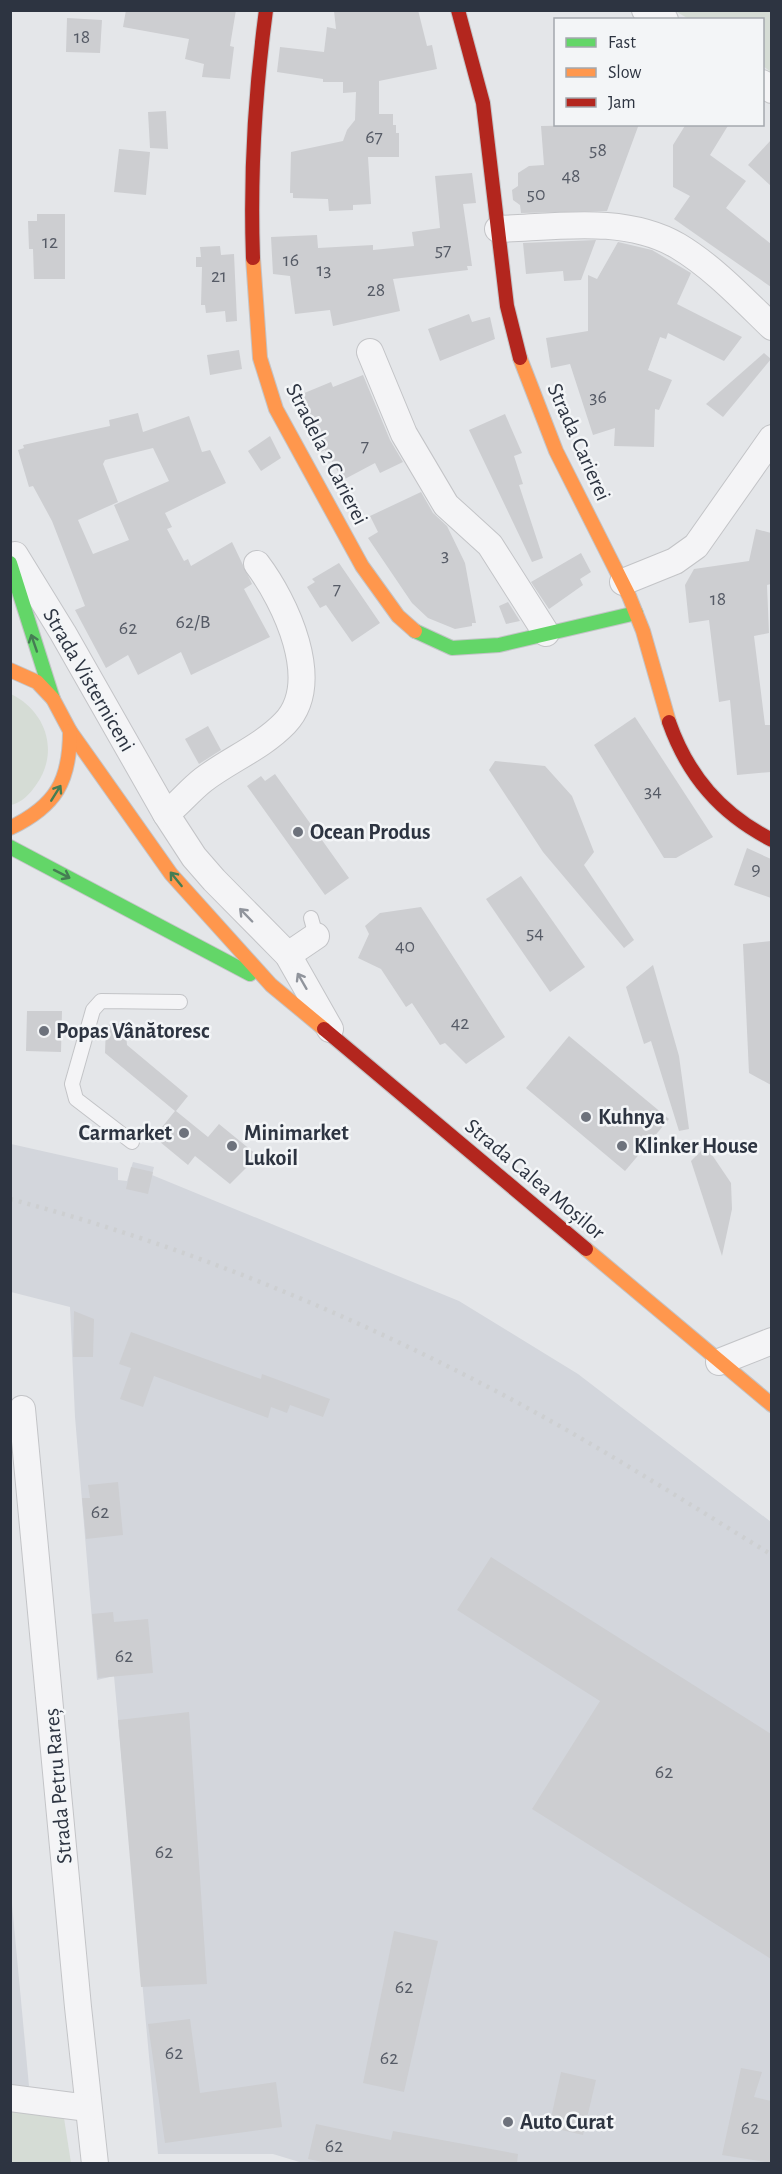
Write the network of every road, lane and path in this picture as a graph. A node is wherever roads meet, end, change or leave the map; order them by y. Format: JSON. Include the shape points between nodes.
{"nodes":[{"id":1,"x":266,"y":10,"type":"edge"},
{"id":2,"x":458,"y":10,"type":"edge"},
{"id":3,"x":645,"y":10,"type":"edge"},
{"id":4,"x":661,"y":18,"type":"edge"},
{"id":5,"x":498,"y":229,"type":"junction"},
{"id":6,"x":771,"y":327,"type":"edge"},
{"id":7,"x":370,"y":352,"type":"dead end"},
{"id":8,"x":771,"y":438,"type":"edge"},
{"id":9,"x":10,"y":547,"type":"edge"},
{"id":10,"x":10,"y":564,"type":"edge"},
{"id":11,"x":257,"y":564,"type":"dead end"},
{"id":12,"x":623,"y":582,"type":"junction"},
{"id":13,"x":636,"y":613,"type":"junction"},
{"id":14,"x":546,"y":633,"type":"junction"},
{"id":15,"x":10,"y":670,"type":"edge"},
{"id":16,"x":53,"y":699,"type":"junction"},
{"id":17,"x":70,"y":731,"type":"junction"},
{"id":18,"x":166,"y":814,"type":"junction"},
{"id":19,"x":10,"y":828,"type":"edge"},
{"id":20,"x":771,"y":840,"type":"edge"},
{"id":21,"x":10,"y":847,"type":"edge"},
{"id":22,"x":313,"y":927,"type":"dead end"},
{"id":23,"x":288,"y":956,"type":"junction"},
{"id":24,"x":271,"y":985,"type":"junction"},
{"id":25,"x":180,"y":1002,"type":"dead end"},
{"id":26,"x":338,"y":1042,"type":"junction"},
{"id":27,"x":132,"y":1142,"type":"dead end"},
{"id":28,"x":771,"y":1341,"type":"edge"},
{"id":29,"x":719,"y":1362,"type":"junction"},
{"id":30,"x":16,"y":1405,"type":"edge"},
{"id":31,"x":771,"y":1405,"type":"edge"},
{"id":32,"x":10,"y":2098,"type":"edge"},
{"id":33,"x":88,"y":2108,"type":"junction"},
{"id":34,"x":95,"y":2163,"type":"edge"}],
"edges":[{"from":1,"to":14,"type":"street","name":"Stradela 2 Carierei","via":[[258,72],[251,209],[260,358],[276,409],[363,566],[398,616],[418,634],[452,648],[499,645]]},
{"from":2,"to":5,"type":"street","name":"Strada Carierei","via":[[483,103]]},
{"from":3,"to":4,"type":"street"},
{"from":5,"to":6,"type":"street","via":[[589,226],[651,234],[698,259]]},
{"from":5,"to":12,"type":"street","name":"Strada Carierei","via":[[513,336],[536,401],[567,474]]},
{"from":7,"to":14,"type":"street","via":[[404,434],[446,505],[490,545]]},
{"from":8,"to":12,"type":"street","via":[[696,546],[675,561]]},
{"from":9,"to":18,"type":"street","name":"Strada Visterniceni"},
{"from":16,"to":10,"type":"street","one_way":true},
{"from":11,"to":18,"type":"street","via":[[282,603],[290,627],[302,676],[298,701],[287,721],[275,732],[202,781]]},
{"from":12,"to":13,"type":"street","name":"Strada Carierei"},
{"from":13,"to":14,"type":"street","name":"Stradela 2 Carierei"},
{"from":13,"to":20,"type":"street","name":"Strada Carierei","via":[[669,721],[693,772],[738,820]]},
{"from":15,"to":16,"type":"street","via":[[37,682]]},
{"from":16,"to":17,"type":"street"},
{"from":19,"to":17,"type":"street","one_way":true,"via":[[30,820],[51,802],[65,780],[71,757]]},
{"from":24,"to":17,"type":"street","one_way":true,"via":[[171,874]]},
{"from":23,"to":18,"type":"street","name":"Strada Visterniceni","one_way":true,"via":[[194,857]]},
{"from":21,"to":24,"type":"street","one_way":true},
{"from":22,"to":23,"type":"street"},
{"from":26,"to":23,"type":"street","name":"Strada Visterniceni","one_way":true},
{"from":24,"to":26,"type":"street","name":"Strada Calea Moșilor"},
{"from":25,"to":27,"type":"lane","via":[[101,1001],[93,1010],[72,1084],[76,1099]]},
{"from":26,"to":29,"type":"street","name":"Strada Calea Moșilor"},
{"from":28,"to":29,"type":"street"},
{"from":29,"to":31,"type":"street","name":"Strada Calea Moșilor"},
{"from":30,"to":33,"type":"street","name":"Strada Petru Rareș"},
{"from":32,"to":33,"type":"street"},
{"from":33,"to":34,"type":"street","name":"Strada Petru Rareș"}]}
